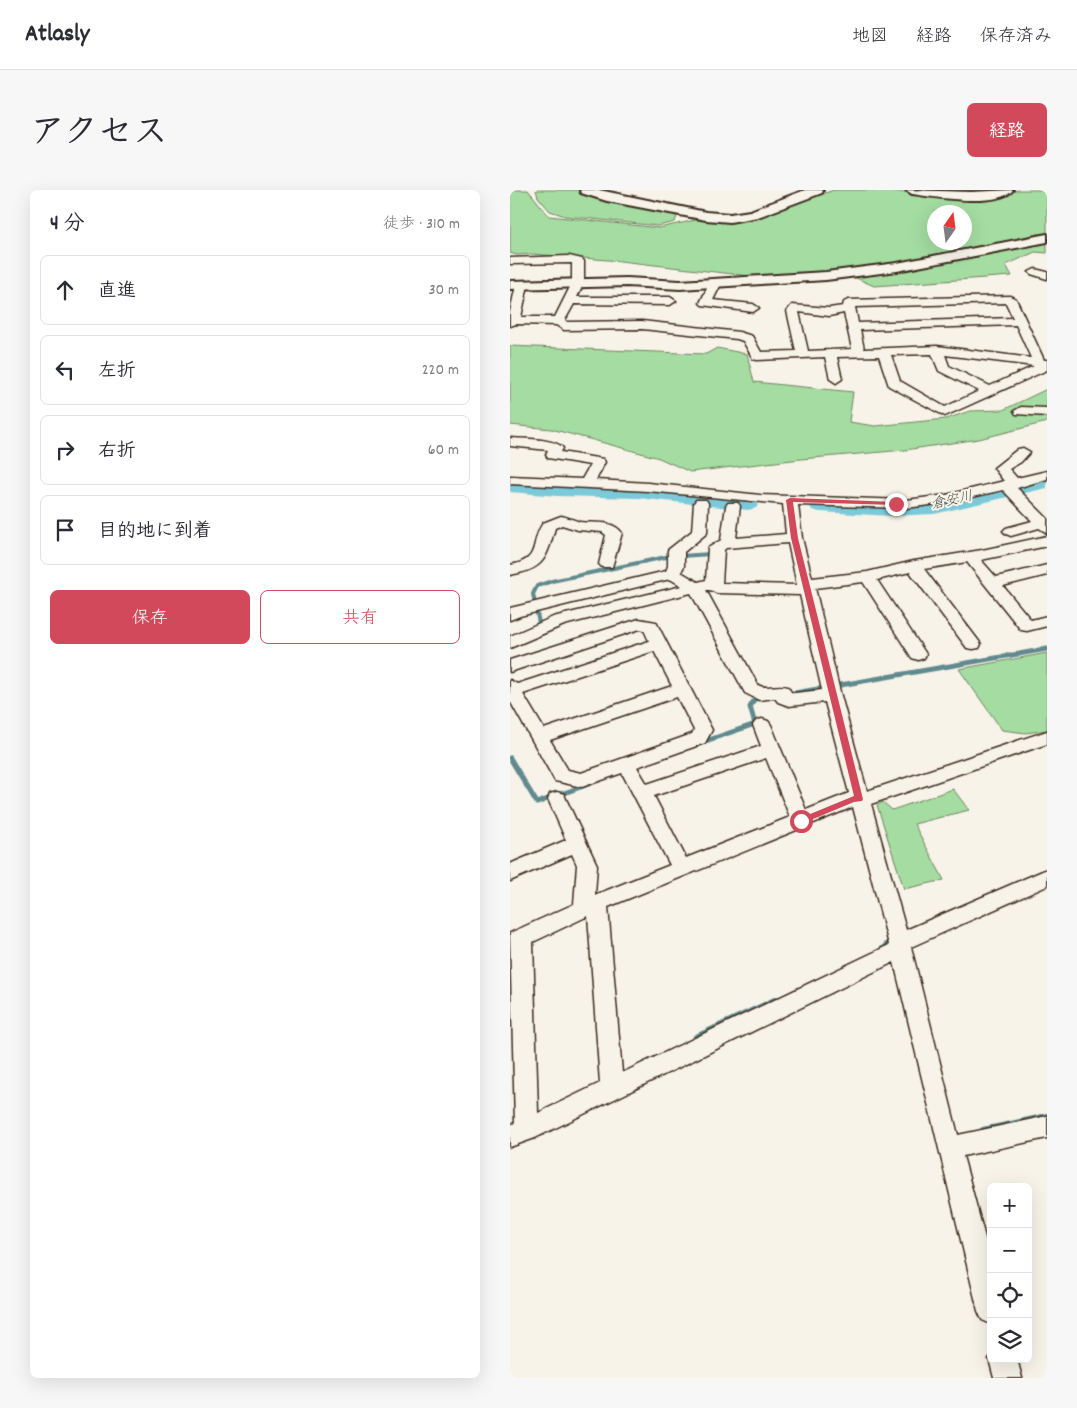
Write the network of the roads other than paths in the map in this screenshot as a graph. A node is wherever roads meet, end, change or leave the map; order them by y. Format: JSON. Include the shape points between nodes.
{"nodes":[{"id":1,"x":586,"y":190,"type":"edge"},
{"id":2,"x":817,"y":190,"type":"edge"},
{"id":3,"x":912,"y":190,"type":"edge"},
{"id":4,"x":1007,"y":190,"type":"edge"},
{"id":5,"x":1047,"y":238,"type":"edge"},
{"id":6,"x":510,"y":261,"type":"edge"},
{"id":7,"x":1035,"y":272,"type":"dead end"},
{"id":8,"x":1047,"y":276,"type":"edge"},
{"id":9,"x":578,"y":283,"type":"junction"},
{"id":10,"x":715,"y":284,"type":"junction"},
{"id":11,"x":516,"y":285,"type":"edge"},
{"id":12,"x":680,"y":285,"type":"junction"},
{"id":13,"x":571,"y":300,"type":"junction"},
{"id":14,"x":670,"y":301,"type":"junction"},
{"id":15,"x":514,"y":302,"type":"edge"},
{"id":16,"x":754,"y":308,"type":"dead end"},
{"id":17,"x":849,"y":309,"type":"junction"},
{"id":18,"x":512,"y":321,"type":"edge"},
{"id":19,"x":559,"y":321,"type":"junction"},
{"id":20,"x":1021,"y":321,"type":"junction"},
{"id":21,"x":642,"y":325,"type":"junction"},
{"id":22,"x":854,"y":327,"type":"junction"},
{"id":23,"x":937,"y":350,"type":"junction"},
{"id":24,"x":859,"y":352,"type":"junction"},
{"id":25,"x":884,"y":352,"type":"junction"},
{"id":26,"x":830,"y":353,"type":"junction"},
{"id":27,"x":803,"y":354,"type":"junction"},
{"id":28,"x":1044,"y":364,"type":"edge"},
{"id":29,"x":836,"y":379,"type":"dead end"},
{"id":30,"x":989,"y":391,"type":"junction"},
{"id":31,"x":1021,"y":411,"type":"dead end"},
{"id":32,"x":1047,"y":412,"type":"edge"},
{"id":33,"x":510,"y":442,"type":"edge"},
{"id":34,"x":1023,"y":452,"type":"dead end"},
{"id":35,"x":1047,"y":476,"type":"edge"},
{"id":36,"x":510,"y":480,"type":"edge"},
{"id":37,"x":587,"y":484,"type":"junction"},
{"id":38,"x":1047,"y":487,"type":"edge"},
{"id":39,"x":510,"y":489,"type":"edge"},
{"id":40,"x":1012,"y":489,"type":"junction"},
{"id":41,"x":701,"y":502,"type":"junction"},
{"id":42,"x":754,"y":502,"type":"junction"},
{"id":43,"x":733,"y":506,"type":"junction"},
{"id":44,"x":790,"y":506,"type":"junction"},
{"id":45,"x":1046,"y":524,"type":"edge"},
{"id":46,"x":1011,"y":531,"type":"dead end"},
{"id":47,"x":794,"y":538,"type":"junction"},
{"id":48,"x":1047,"y":541,"type":"edge"},
{"id":49,"x":728,"y":544,"type":"junction"},
{"id":50,"x":971,"y":557,"type":"junction"},
{"id":51,"x":607,"y":564,"type":"dead end"},
{"id":52,"x":914,"y":566,"type":"junction"},
{"id":53,"x":510,"y":570,"type":"edge"},
{"id":54,"x":1047,"y":570,"type":"edge"},
{"id":55,"x":672,"y":574,"type":"junction"},
{"id":56,"x":868,"y":579,"type":"junction"},
{"id":57,"x":993,"y":582,"type":"junction"},
{"id":58,"x":714,"y":584,"type":"junction"},
{"id":59,"x":809,"y":586,"type":"junction"},
{"id":60,"x":697,"y":589,"type":"junction"},
{"id":61,"x":510,"y":615,"type":"edge"},
{"id":62,"x":1047,"y":622,"type":"edge"},
{"id":63,"x":510,"y":643,"type":"edge"},
{"id":64,"x":659,"y":644,"type":"junction"},
{"id":65,"x":973,"y":644,"type":"dead end"},
{"id":66,"x":918,"y":654,"type":"dead end"},
{"id":67,"x":510,"y":666,"type":"edge"},
{"id":68,"x":512,"y":688,"type":"edge"},
{"id":69,"x":682,"y":689,"type":"junction"},
{"id":70,"x":831,"y":690,"type":"junction"},
{"id":71,"x":762,"y":725,"type":"dead end"},
{"id":72,"x":540,"y":737,"type":"junction"},
{"id":73,"x":1047,"y":737,"type":"edge"},
{"id":74,"x":772,"y":749,"type":"junction"},
{"id":75,"x":626,"y":764,"type":"junction"},
{"id":76,"x":643,"y":793,"type":"junction"},
{"id":77,"x":557,"y":798,"type":"dead end"},
{"id":78,"x":859,"y":799,"type":"junction"},
{"id":79,"x":801,"y":821,"type":"junction"},
{"id":80,"x":577,"y":843,"type":"junction"},
{"id":81,"x":682,"y":870,"type":"junction"},
{"id":82,"x":510,"y":873,"type":"edge"},
{"id":83,"x":1047,"y":877,"type":"edge"},
{"id":84,"x":590,"y":906,"type":"junction"},
{"id":85,"x":516,"y":939,"type":"edge"},
{"id":86,"x":901,"y":941,"type":"junction"},
{"id":87,"x":612,"y":1082,"type":"junction"},
{"id":88,"x":523,"y":1127,"type":"edge"},
{"id":89,"x":1047,"y":1127,"type":"edge"},
{"id":90,"x":949,"y":1148,"type":"junction"},
{"id":91,"x":987,"y":1295,"type":"edge"},
{"id":92,"x":1004,"y":1363,"type":"edge"},
{"id":93,"x":1008,"y":1378,"type":"edge"}],
"edges":[{"from":1,"to":2,"type":"street","via":[[643,204],[730,218],[753,214]]},
{"from":3,"to":4,"type":"street","via":[[972,197]]},
{"from":5,"to":10,"type":"street","via":[[864,272]]},
{"from":6,"to":9,"type":"street","via":[[578,261]]},
{"from":7,"to":8,"type":"street"},
{"from":9,"to":11,"type":"street"},
{"from":9,"to":12,"type":"street"},
{"from":9,"to":13,"type":"street"},
{"from":10,"to":12,"type":"street"},
{"from":10,"to":16,"type":"street","via":[[706,303]]},
{"from":11,"to":15,"type":"street"},
{"from":12,"to":14,"type":"street"},
{"from":13,"to":14,"type":"street"},
{"from":13,"to":19,"type":"street"},
{"from":14,"to":21,"type":"street","via":[[651,313]]},
{"from":15,"to":18,"type":"street"},
{"from":17,"to":20,"type":"street","via":[[848,304],[1007,293]]},
{"from":17,"to":22,"type":"street"},
{"from":17,"to":27,"type":"street","via":[[829,312],[796,308],[793,311]]},
{"from":18,"to":19,"type":"street"},
{"from":19,"to":21,"type":"street","via":[[564,326]]},
{"from":20,"to":22,"type":"street"},
{"from":20,"to":28,"type":"street"},
{"from":21,"to":27,"type":"street","via":[[739,336],[748,339],[756,356]]},
{"from":22,"to":24,"type":"street"},
{"from":23,"to":25,"type":"street"},
{"from":23,"to":28,"type":"street"},
{"from":23,"to":30,"type":"street","via":[[943,368]]},
{"from":24,"to":25,"type":"street"},
{"from":24,"to":26,"type":"street"},
{"from":25,"to":30,"type":"street","via":[[894,383],[945,412]]},
{"from":26,"to":27,"type":"street"},
{"from":26,"to":29,"type":"street"},
{"from":28,"to":30,"type":"street"},
{"from":31,"to":32,"type":"street"},
{"from":33,"to":37,"type":"street","via":[[552,446],[556,448],[553,455],[598,462]]},
{"from":34,"to":40,"type":"street","via":[[1001,468]]},
{"from":35,"to":40,"type":"street"},
{"from":36,"to":37,"type":"street"},
{"from":37,"to":42,"type":"street","via":[[648,487]]},
{"from":38,"to":40,"type":"street"},
{"from":39,"to":41,"type":"street"},
{"from":40,"to":44,"type":"street","via":[[930,512],[900,514]]},
{"from":40,"to":45,"type":"street"},
{"from":41,"to":43,"type":"street"},
{"from":41,"to":55,"type":"street","via":[[699,532],[676,550],[676,566]]},
{"from":42,"to":43,"type":"street"},
{"from":42,"to":44,"type":"street"},
{"from":43,"to":49,"type":"street"},
{"from":44,"to":47,"type":"street"},
{"from":45,"to":46,"type":"street"},
{"from":47,"to":49,"type":"street"},
{"from":47,"to":59,"type":"street"},
{"from":48,"to":50,"type":"street"},
{"from":49,"to":58,"type":"street","via":[[716,548]]},
{"from":50,"to":52,"type":"street"},
{"from":50,"to":57,"type":"street"},
{"from":51,"to":53,"type":"street","via":[[614,533],[606,528],[578,526],[561,520],[548,526],[537,561],[526,568]]},
{"from":52,"to":56,"type":"street"},
{"from":52,"to":65,"type":"street"},
{"from":54,"to":57,"type":"street"},
{"from":55,"to":60,"type":"street"},
{"from":55,"to":61,"type":"street"},
{"from":56,"to":59,"type":"street"},
{"from":56,"to":66,"type":"street"},
{"from":57,"to":62,"type":"street","via":[[1027,626]]},
{"from":58,"to":59,"type":"street","via":[[717,588]]},
{"from":58,"to":60,"type":"street"},
{"from":59,"to":70,"type":"street"},
{"from":60,"to":63,"type":"street","via":[[559,621]]},
{"from":60,"to":70,"type":"street","via":[[751,689],[759,694],[782,692],[789,700]]},
{"from":64,"to":67,"type":"street","via":[[650,626],[639,624]]},
{"from":64,"to":68,"type":"street"},
{"from":64,"to":69,"type":"street"},
{"from":68,"to":72,"type":"street"},
{"from":69,"to":72,"type":"street"},
{"from":69,"to":75,"type":"street","via":[[703,730],[699,738]]},
{"from":70,"to":78,"type":"street"},
{"from":71,"to":74,"type":"street"},
{"from":72,"to":75,"type":"street","via":[[562,776],[582,780]]},
{"from":73,"to":78,"type":"street"},
{"from":74,"to":76,"type":"street"},
{"from":74,"to":79,"type":"street"},
{"from":75,"to":76,"type":"street"},
{"from":76,"to":81,"type":"street"},
{"from":77,"to":80,"type":"street"},
{"from":78,"to":79,"type":"street"},
{"from":78,"to":86,"type":"street"},
{"from":79,"to":81,"type":"street"},
{"from":80,"to":82,"type":"street"},
{"from":80,"to":84,"type":"street","via":[[587,865]]},
{"from":81,"to":84,"type":"street"},
{"from":83,"to":86,"type":"street"},
{"from":84,"to":85,"type":"street"},
{"from":84,"to":87,"type":"street"},
{"from":85,"to":88,"type":"street"},
{"from":86,"to":87,"type":"street"},
{"from":86,"to":90,"type":"street"},
{"from":87,"to":88,"type":"street"},
{"from":89,"to":90,"type":"street"},
{"from":90,"to":91,"type":"street"},
{"from":92,"to":93,"type":"street"}]}
